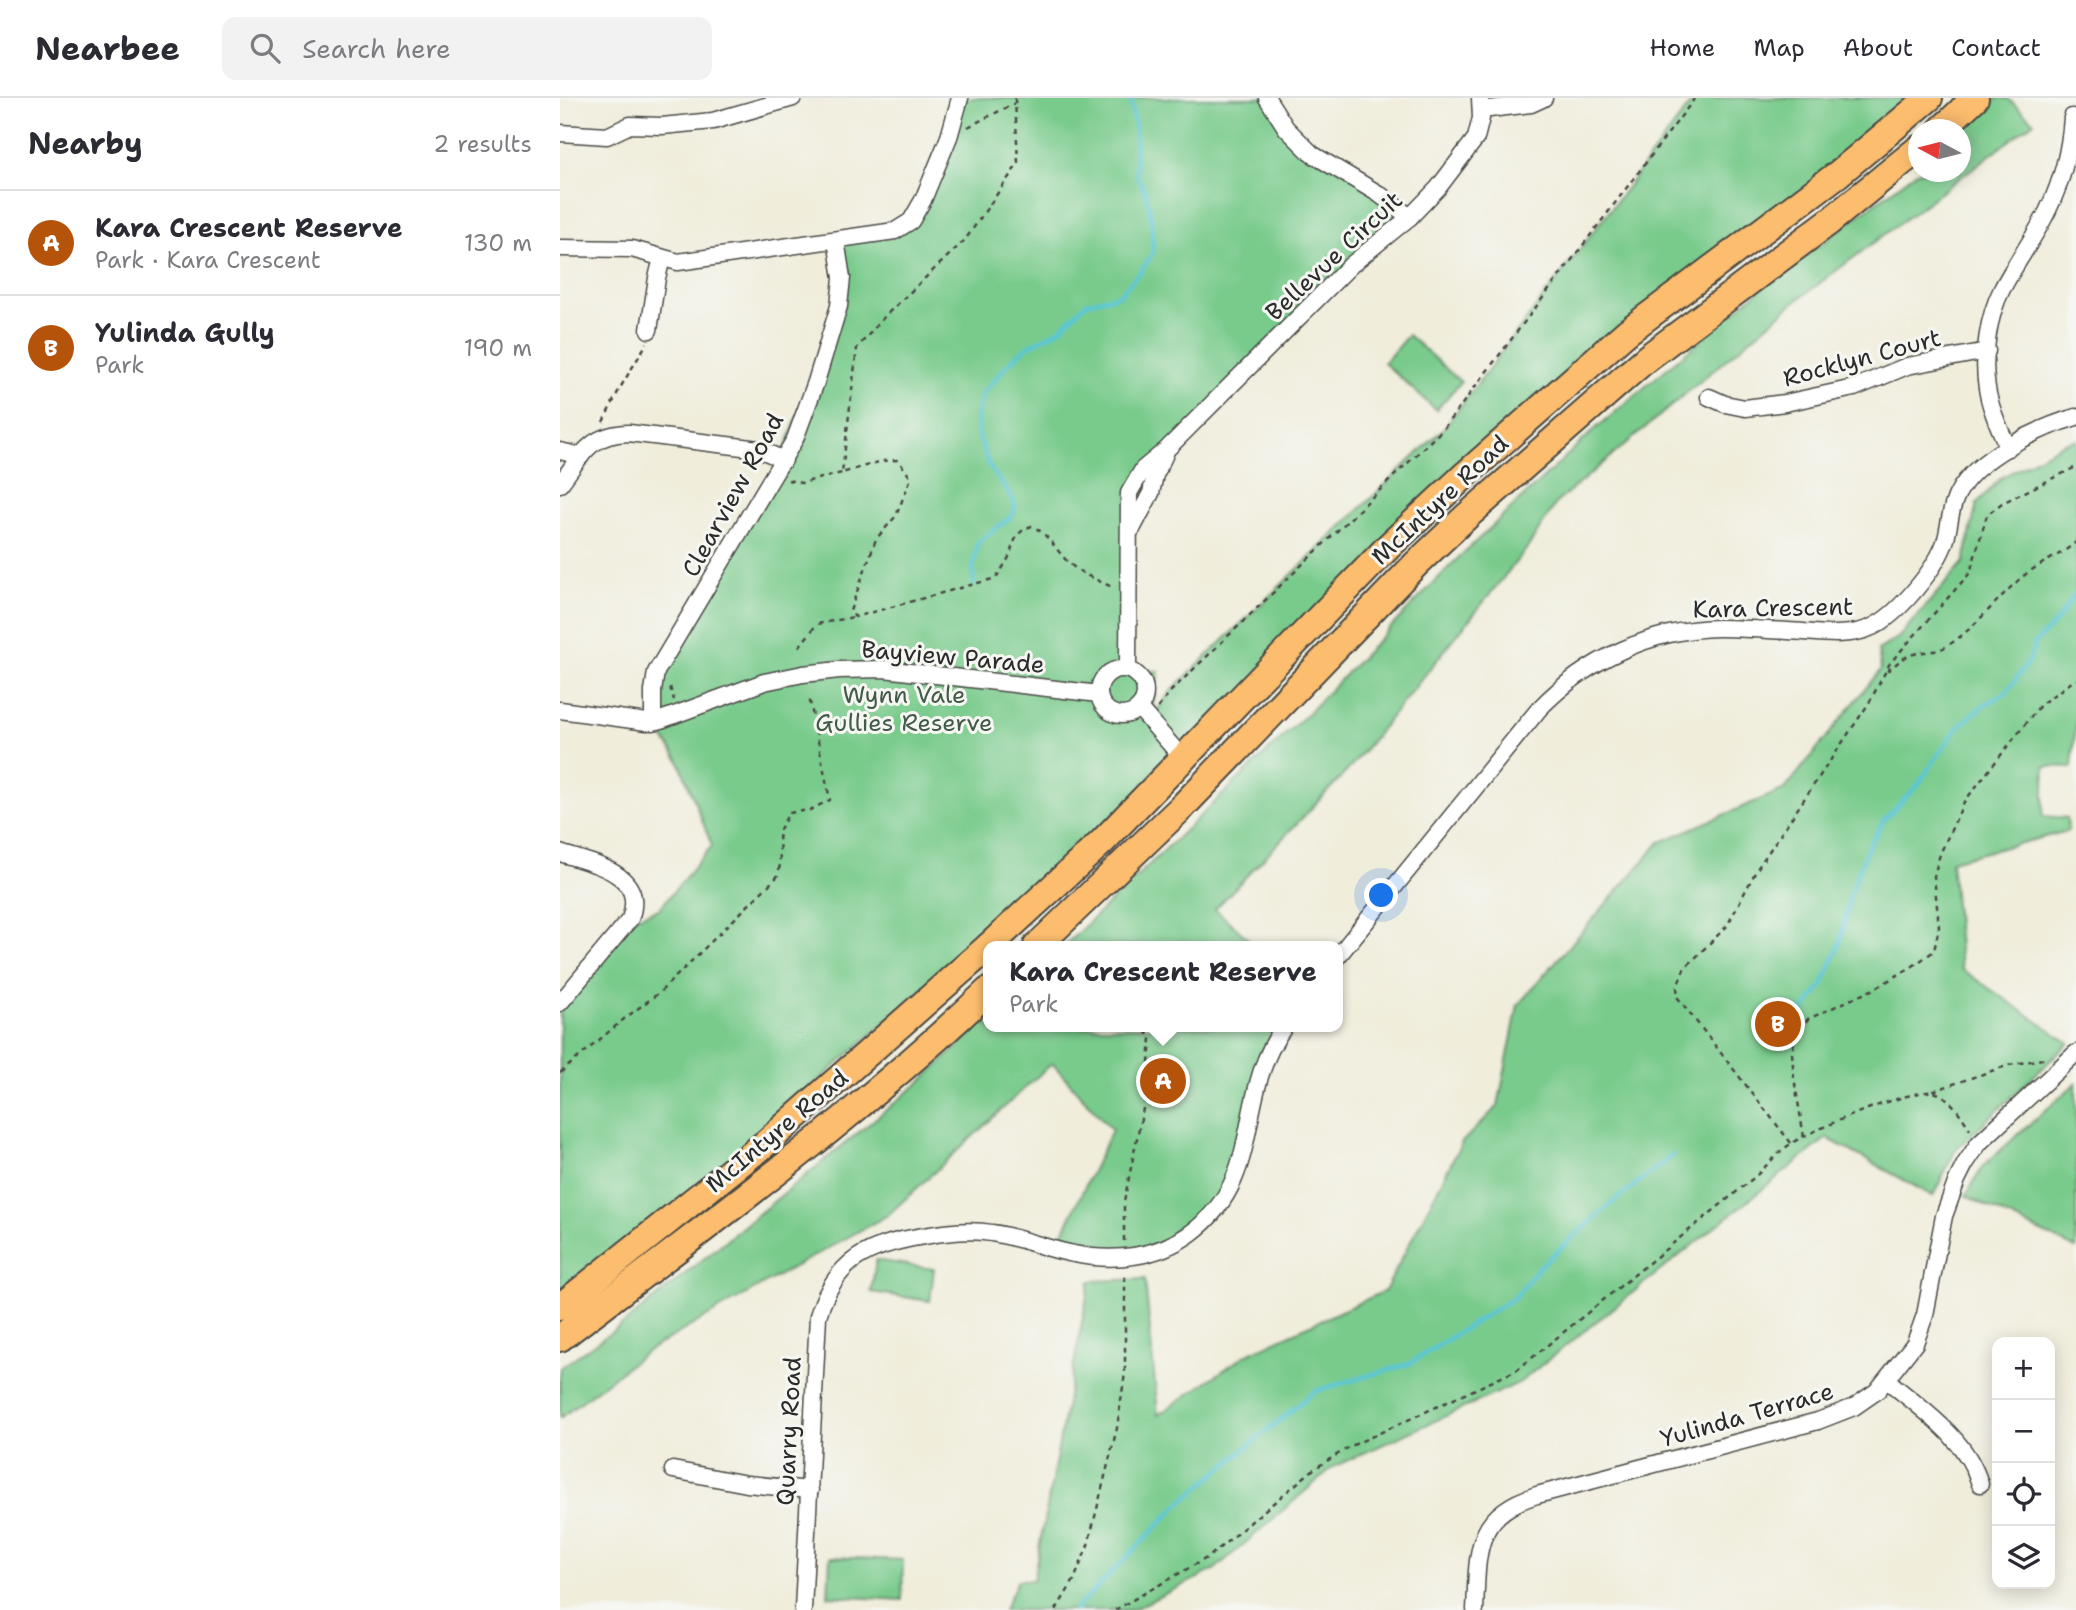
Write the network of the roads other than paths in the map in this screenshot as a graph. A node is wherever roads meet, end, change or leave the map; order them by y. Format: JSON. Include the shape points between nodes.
{"nodes":[{"id":1,"x":961,"y":98,"type":"edge"},
{"id":2,"x":1267,"y":98,"type":"edge"},
{"id":3,"x":1544,"y":98,"type":"edge"},
{"id":4,"x":1929,"y":98,"type":"edge"},
{"id":5,"x":1975,"y":98,"type":"edge"},
{"id":6,"x":789,"y":99,"type":"edge"},
{"id":7,"x":1480,"y":104,"type":"edge"},
{"id":8,"x":2072,"y":117,"type":"dead end"},
{"id":9,"x":1953,"y":119,"type":"edge"},
{"id":10,"x":560,"y":133,"type":"edge"},
{"id":11,"x":1908,"y":158,"type":"edge"},
{"id":12,"x":1410,"y":217,"type":"junction"},
{"id":13,"x":836,"y":240,"type":"junction"},
{"id":14,"x":560,"y":248,"type":"edge"},
{"id":15,"x":662,"y":258,"type":"junction"},
{"id":16,"x":651,"y":332,"type":"road end"},
{"id":17,"x":1987,"y":351,"type":"junction"},
{"id":18,"x":1709,"y":397,"type":"dead end"},
{"id":19,"x":2076,"y":417,"type":"edge"},
{"id":20,"x":2008,"y":449,"type":"junction"},
{"id":21,"x":560,"y":451,"type":"edge"},
{"id":22,"x":581,"y":456,"type":"junction"},
{"id":23,"x":784,"y":460,"type":"junction"},
{"id":24,"x":560,"y":484,"type":"edge"},
{"id":25,"x":1128,"y":670,"type":"junction"},
{"id":26,"x":1099,"y":695,"type":"junction"},
{"id":27,"x":560,"y":710,"type":"edge"},
{"id":28,"x":1144,"y":714,"type":"junction"},
{"id":29,"x":653,"y":722,"type":"junction"},
{"id":30,"x":1231,"y":756,"type":"junction"},
{"id":31,"x":1184,"y":760,"type":"junction"},
{"id":32,"x":1182,"y":807,"type":"junction"},
{"id":33,"x":560,"y":853,"type":"edge"},
{"id":34,"x":995,"y":941,"type":"edge"},
{"id":35,"x":1042,"y":941,"type":"edge"},
{"id":36,"x":1343,"y":950,"type":"edge"},
{"id":37,"x":983,"y":952,"type":"edge"},
{"id":38,"x":983,"y":996,"type":"edge"},
{"id":39,"x":560,"y":1003,"type":"edge"},
{"id":40,"x":1281,"y":1032,"type":"edge"},
{"id":41,"x":2076,"y":1054,"type":"edge"},
{"id":42,"x":560,"y":1307,"type":"edge"},
{"id":43,"x":560,"y":1338,"type":"edge"},
{"id":44,"x":1887,"y":1380,"type":"junction"},
{"id":45,"x":673,"y":1470,"type":"dead end"},
{"id":46,"x":1980,"y":1484,"type":"dead end"},
{"id":47,"x":810,"y":1490,"type":"junction"},
{"id":48,"x":803,"y":1610,"type":"edge"},
{"id":49,"x":1475,"y":1610,"type":"edge"}],
"edges":[{"from":1,"to":13,"type":"street","via":[[949,137],[911,221],[895,231]]},
{"from":2,"to":12,"type":"street","via":[[1286,128],[1312,154]]},
{"from":3,"to":7,"type":"street","name":"Bellevue Circuit","via":[[1531,104]]},
{"from":4,"to":31,"type":"main road","name":"McIntyre Road","via":[[1566,384],[1390,545]]},
{"from":5,"to":9,"type":"main road"},
{"from":6,"to":10,"type":"street","via":[[713,121],[662,127],[630,125],[607,136]]},
{"from":7,"to":12,"type":"street","name":"Bellevue Circuit","via":[[1476,138]]},
{"from":8,"to":17,"type":"street","via":[[2062,174],[2038,229],[1997,300]]},
{"from":11,"to":30,"type":"main road","name":"McIntyre Road","via":[[1647,358],[1506,481],[1407,573]]},
{"from":12,"to":25,"type":"street","name":"Bellevue Circuit","via":[[1351,265],[1143,469],[1129,493]]},
{"from":13,"to":15,"type":"street","via":[[700,260]]},
{"from":13,"to":23,"type":"street","name":"Clearview Road","via":[[842,278],[839,306],[816,382]]},
{"from":14,"to":15,"type":"street","via":[[632,249]]},
{"from":15,"to":16,"type":"street"},
{"from":17,"to":18,"type":"street","name":"Rocklyn Court","via":[[1907,366],[1854,388],[1785,404],[1745,408]]},
{"from":17,"to":20,"type":"street","via":[[1989,397]]},
{"from":19,"to":20,"type":"street","name":"Kara Crescent"},
{"from":20,"to":36,"type":"street","name":"Kara Crescent","via":[[1975,470],[1964,483],[1954,500],[1946,540],[1935,563],[1899,607],[1874,626],[1855,633],[1727,628],[1684,632],[1622,650],[1563,685]]},
{"from":21,"to":22,"type":"street"},
{"from":22,"to":23,"type":"street","via":[[598,439],[629,433],[759,449]]},
{"from":22,"to":24,"type":"street"},
{"from":23,"to":29,"type":"street","name":"Clearview Road","via":[[656,672]]},
{"from":25,"to":26,"type":"street","via":[[1114,670],[1104,678]]},
{"from":25,"to":28,"type":"street","via":[[1135,672],[1146,688]]},
{"from":26,"to":28,"type":"street","via":[[1102,705],[1118,716]]},
{"from":26,"to":29,"type":"street","name":"Bayview Parade","via":[[884,669],[839,670],[764,682]]},
{"from":27,"to":29,"type":"street","name":"Bayview Parade"},
{"from":28,"to":31,"type":"street"},
{"from":30,"to":31,"type":"main road"},
{"from":30,"to":32,"type":"main road","name":"McIntyre Road"},
{"from":31,"to":32,"type":"main road"},
{"from":31,"to":34,"type":"main road","name":"McIntyre Road"},
{"from":32,"to":35,"type":"main road","name":"McIntyre Road"},
{"from":33,"to":39,"type":"street","via":[[621,877],[634,896],[635,908]]},
{"from":37,"to":42,"type":"main road","name":"McIntyre Road","via":[[766,1143]]},
{"from":38,"to":43,"type":"main road","name":"McIntyre Road","via":[[872,1096]]},
{"from":40,"to":47,"type":"street","name":"Quarry Road","via":[[1263,1063],[1233,1185],[1224,1201],[1188,1235],[1157,1250],[1125,1257],[1073,1254],[1010,1236],[959,1231],[882,1245],[849,1263],[827,1291],[818,1316]]},
{"from":41,"to":44,"type":"street","name":"Yulinda Terrace","via":[[1979,1143],[1957,1180],[1944,1216],[1920,1332]]},
{"from":44,"to":46,"type":"street","via":[[1965,1451]]},
{"from":44,"to":49,"type":"street","name":"Yulinda Terrace","via":[[1867,1398],[1818,1421],[1511,1504],[1485,1531]]},
{"from":45,"to":47,"type":"street"},
{"from":47,"to":48,"type":"street","name":"Quarry Road"}]}
